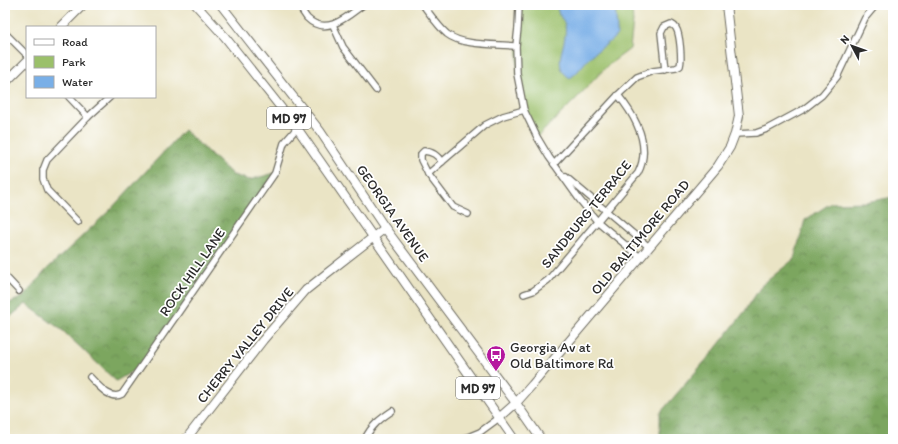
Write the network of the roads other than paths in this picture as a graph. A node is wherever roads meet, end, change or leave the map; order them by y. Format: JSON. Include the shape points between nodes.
{"nodes":[{"id":1,"x":83,"y":5,"type":"edge"},
{"id":2,"x":196,"y":5,"type":"edge"},
{"id":3,"x":221,"y":5,"type":"edge"},
{"id":4,"x":298,"y":5,"type":"edge"},
{"id":5,"x":363,"y":5,"type":"edge"},
{"id":6,"x":423,"y":5,"type":"edge"},
{"id":7,"x":519,"y":5,"type":"edge"},
{"id":8,"x":726,"y":5,"type":"edge"},
{"id":9,"x":876,"y":5,"type":"edge"},
{"id":10,"x":333,"y":25,"type":"junction"},
{"id":11,"x":63,"y":26,"type":"edge"},
{"id":12,"x":5,"y":33,"type":"edge"},
{"id":13,"x":516,"y":46,"type":"junction"},
{"id":14,"x":26,"y":54,"type":"edge"},
{"id":15,"x":26,"y":62,"type":"edge"},
{"id":16,"x":665,"y":70,"type":"junction"},
{"id":17,"x":5,"y":83,"type":"edge"},
{"id":18,"x":376,"y":90,"type":"dead end"},
{"id":19,"x":618,"y":95,"type":"junction"},
{"id":20,"x":70,"y":98,"type":"edge"},
{"id":21,"x":109,"y":98,"type":"edge"},
{"id":22,"x":524,"y":110,"type":"junction"},
{"id":23,"x":88,"y":117,"type":"junction"},
{"id":24,"x":297,"y":128,"type":"junction"},
{"id":25,"x":735,"y":134,"type":"junction"},
{"id":26,"x":442,"y":162,"type":"junction"},
{"id":27,"x":554,"y":164,"type":"junction"},
{"id":28,"x":428,"y":174,"type":"junction"},
{"id":29,"x":562,"y":174,"type":"junction"},
{"id":30,"x":606,"y":210,"type":"junction"},
{"id":31,"x":468,"y":214,"type":"dead end"},
{"id":32,"x":597,"y":221,"type":"junction"},
{"id":33,"x":78,"y":222,"type":"dead end"},
{"id":34,"x":386,"y":228,"type":"junction"},
{"id":35,"x":374,"y":237,"type":"junction"},
{"id":36,"x":649,"y":247,"type":"junction"},
{"id":37,"x":640,"y":257,"type":"junction"},
{"id":38,"x":5,"y":276,"type":"edge"},
{"id":39,"x":20,"y":291,"type":"dead end"},
{"id":40,"x":524,"y":294,"type":"dead end"},
{"id":41,"x":90,"y":377,"type":"dead end"},
{"id":42,"x":516,"y":403,"type":"junction"},
{"id":43,"x":392,"y":411,"type":"dead end"},
{"id":44,"x":499,"y":418,"type":"junction"},
{"id":45,"x":186,"y":439,"type":"edge"},
{"id":46,"x":365,"y":439,"type":"edge"},
{"id":47,"x":463,"y":439,"type":"edge"},
{"id":48,"x":514,"y":439,"type":"edge"},
{"id":49,"x":540,"y":439,"type":"edge"}],
"edges":[{"from":1,"to":11,"type":"main road"},
{"from":2,"to":24,"type":"main road","number":"MD 97","via":[[225,37]]},
{"from":3,"to":34,"type":"main road","name":"GEORGIA AVENUE","number":"MD 97","via":[[320,131]]},
{"from":4,"to":10,"type":"street","via":[[315,23]]},
{"from":5,"to":10,"type":"street"},
{"from":6,"to":13,"type":"street","via":[[454,39]]},
{"from":7,"to":13,"type":"street"},
{"from":8,"to":25,"type":"main road","name":"OLD BALTIMORE ROAD","via":[[739,116]]},
{"from":9,"to":25,"type":"street","via":[[865,18],[837,77],[822,95],[804,109],[767,129],[756,133]]},
{"from":10,"to":18,"type":"street","via":[[343,47]]},
{"from":12,"to":14,"type":"street"},
{"from":13,"to":22,"type":"street","via":[[517,74]]},
{"from":15,"to":17,"type":"main road"},
{"from":16,"to":16,"type":"street","via":[[678,67],[681,62],[678,32],[671,24],[664,27],[661,33]]},
{"from":16,"to":19,"type":"street","via":[[637,77]]},
{"from":19,"to":27,"type":"street"},
{"from":19,"to":30,"type":"street","name":"SANDBURG TERRACE","via":[[636,120],[644,158],[638,172]]},
{"from":20,"to":23,"type":"street"},
{"from":21,"to":23,"type":"street"},
{"from":22,"to":26,"type":"street","via":[[485,125]]},
{"from":22,"to":27,"type":"street"},
{"from":23,"to":33,"type":"street","via":[[47,160],[43,170],[47,190]]},
{"from":24,"to":35,"type":"main road","number":"MD 97"},
{"from":24,"to":41,"type":"street","name":"ROCK HILL LANE","via":[[284,143],[275,173],[122,394],[112,396]]},
{"from":25,"to":36,"type":"main road","name":"OLD BALTIMORE ROAD","via":[[718,166]]},
{"from":26,"to":28,"type":"street"},
{"from":26,"to":28,"type":"street","via":[[435,154],[424,151],[421,160]]},
{"from":27,"to":29,"type":"street"},
{"from":28,"to":31,"type":"street","via":[[453,207]]},
{"from":29,"to":30,"type":"street"},
{"from":29,"to":32,"type":"street"},
{"from":30,"to":32,"type":"street","name":"SANDBURG TERRACE"},
{"from":30,"to":36,"type":"street"},
{"from":32,"to":37,"type":"street"},
{"from":32,"to":40,"type":"street","name":"SANDBURG TERRACE","via":[[548,280]]},
{"from":34,"to":35,"type":"main road","name":"CHERRY VALLEY DRIVE"},
{"from":34,"to":42,"type":"main road","name":"GEORGIA AVENUE","number":"MD 97"},
{"from":35,"to":44,"type":"main road","number":"MD 97"},
{"from":35,"to":45,"type":"main road","name":"CHERRY VALLEY DRIVE","via":[[306,290],[263,340]]},
{"from":36,"to":37,"type":"main road","name":"OLD BALTIMORE ROAD"},
{"from":37,"to":42,"type":"main road","name":"OLD BALTIMORE ROAD"},
{"from":38,"to":39,"type":"street"},
{"from":42,"to":44,"type":"main road","name":"OLD BALTIMORE ROAD"},
{"from":42,"to":49,"type":"main road","name":"GEORGIA AVENUE","number":"MD 97"},
{"from":43,"to":46,"type":"street","via":[[370,429]]},
{"from":44,"to":47,"type":"street","name":"OLD BALTIMORE ROAD","via":[[480,432]]},
{"from":44,"to":48,"type":"main road","number":"MD 97"}]}
